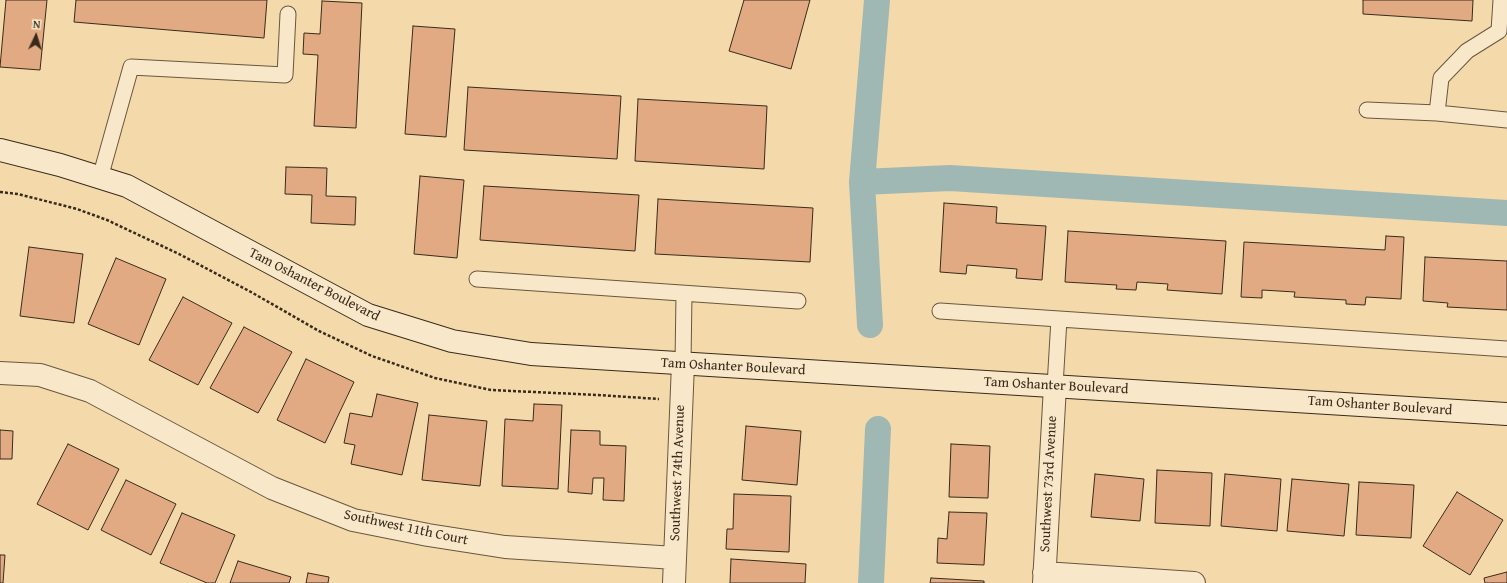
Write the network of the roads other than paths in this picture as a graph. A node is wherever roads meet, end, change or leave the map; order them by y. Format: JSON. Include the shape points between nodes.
{"nodes":[{"id":1,"x":1501,"y":0,"type":"edge"},
{"id":2,"x":288,"y":14,"type":"dead end"},
{"id":3,"x":1503,"y":35,"type":"edge"},
{"id":4,"x":1367,"y":110,"type":"dead end"},
{"id":5,"x":1437,"y":113,"type":"junction"},
{"id":6,"x":1507,"y":120,"type":"edge"},
{"id":7,"x":0,"y":150,"type":"edge"},
{"id":8,"x":100,"y":178,"type":"junction"},
{"id":9,"x":477,"y":279,"type":"dead end"},
{"id":10,"x":684,"y":294,"type":"junction"},
{"id":11,"x":798,"y":302,"type":"dead end"},
{"id":12,"x":940,"y":311,"type":"dead end"},
{"id":13,"x":1059,"y":319,"type":"junction"},
{"id":14,"x":1507,"y":349,"type":"edge"},
{"id":15,"x":682,"y":364,"type":"junction"},
{"id":16,"x":0,"y":373,"type":"edge"},
{"id":17,"x":1055,"y":386,"type":"junction"},
{"id":18,"x":1507,"y":414,"type":"edge"},
{"id":19,"x":675,"y":558,"type":"junction"},
{"id":20,"x":1044,"y":578,"type":"edge"},
{"id":21,"x":674,"y":583,"type":"edge"},
{"id":22,"x":1194,"y":583,"type":"edge"}],
"edges":[{"from":1,"to":3,"type":"lane"},
{"from":2,"to":8,"type":"lane","via":[[285,75],[131,68]]},
{"from":3,"to":5,"type":"lane","via":[[1467,51],[1441,78]]},
{"from":4,"to":5,"type":"lane"},
{"from":5,"to":6,"type":"lane"},
{"from":7,"to":8,"type":"street","name":"Tam Oshanter Boulevard"},
{"from":8,"to":15,"type":"street","name":"Tam Oshanter Boulevard","via":[[127,186],[368,315],[452,341],[531,354]]},
{"from":9,"to":10,"type":"lane"},
{"from":10,"to":11,"type":"lane"},
{"from":10,"to":15,"type":"lane"},
{"from":12,"to":13,"type":"lane"},
{"from":13,"to":14,"type":"lane"},
{"from":13,"to":17,"type":"lane"},
{"from":15,"to":17,"type":"street","name":"Tam Oshanter Boulevard"},
{"from":15,"to":19,"type":"street","name":"Southwest 74th Avenue"},
{"from":16,"to":19,"type":"street","name":"Southwest 11th Court","via":[[40,375],[90,391],[272,488],[353,520],[505,547]]},
{"from":17,"to":18,"type":"street","name":"Tam Oshanter Boulevard"},
{"from":17,"to":20,"type":"street","name":"Southwest 73rd Avenue"},
{"from":19,"to":21,"type":"street","name":"Southwest 74th Avenue"},
{"from":20,"to":22,"type":"street"}]}
